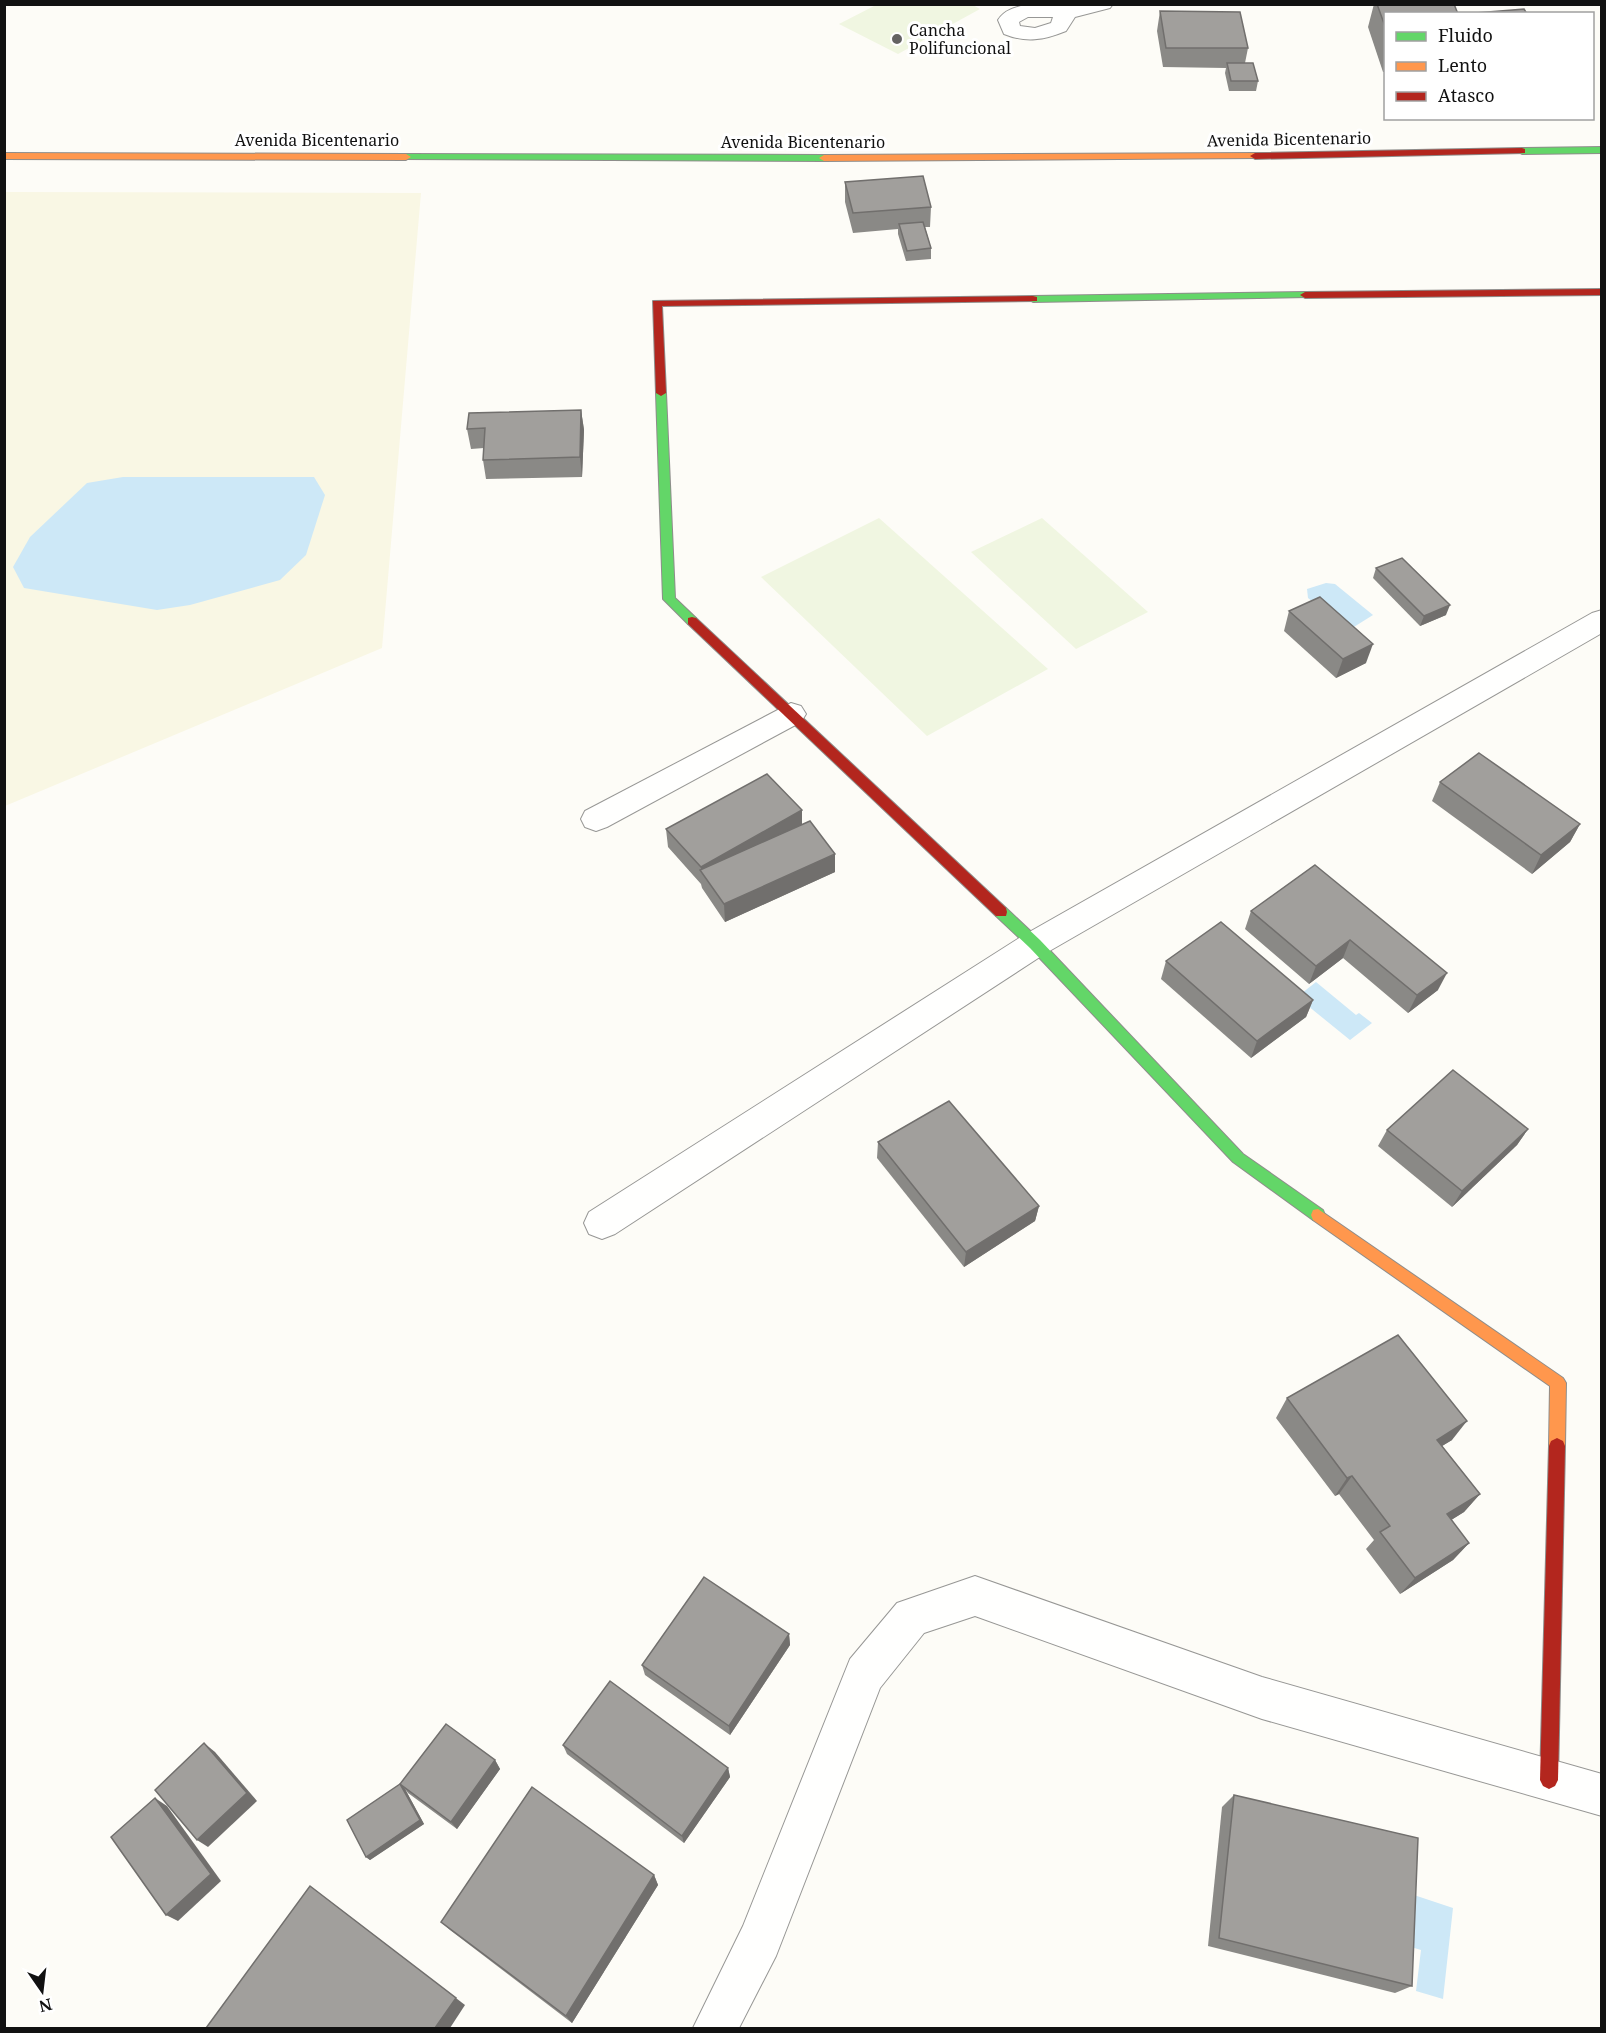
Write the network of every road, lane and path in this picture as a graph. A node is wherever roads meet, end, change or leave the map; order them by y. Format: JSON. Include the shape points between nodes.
{"nodes":[{"id":1,"x":1103,"y":4,"type":"edge"},
{"id":2,"x":1066,"y":11,"type":"dead end"},
{"id":3,"x":1602,"y":150,"type":"edge"},
{"id":4,"x":4,"y":156,"type":"edge"},
{"id":5,"x":1602,"y":292,"type":"edge"},
{"id":6,"x":1602,"y":620,"type":"edge"},
{"id":7,"x":791,"y":714,"type":"junction"},
{"id":8,"x":596,"y":819,"type":"dead end"},
{"id":9,"x":1035,"y":944,"type":"junction"},
{"id":10,"x":602,"y":1223,"type":"dead end"},
{"id":11,"x":1549,"y":1780,"type":"junction"},
{"id":12,"x":1602,"y":1795,"type":"edge"},
{"id":13,"x":715,"y":2028,"type":"edge"}],
"edges":[{"from":1,"to":2,"type":"street"},
{"from":3,"to":4,"type":"street","name":"Avenida Bicentenario","via":[[1070,159]]},
{"from":5,"to":7,"type":"street","via":[[657,303],[669,599]]},
{"from":6,"to":9,"type":"street"},
{"from":7,"to":8,"type":"street"},
{"from":7,"to":9,"type":"street"},
{"from":9,"to":10,"type":"street"},
{"from":9,"to":11,"type":"street","via":[[1238,1158],[1558,1383]]},
{"from":11,"to":12,"type":"street"},
{"from":11,"to":13,"type":"street","via":[[1262,1698],[975,1596],[912,1617],[865,1674],[760,1940]]}]}
